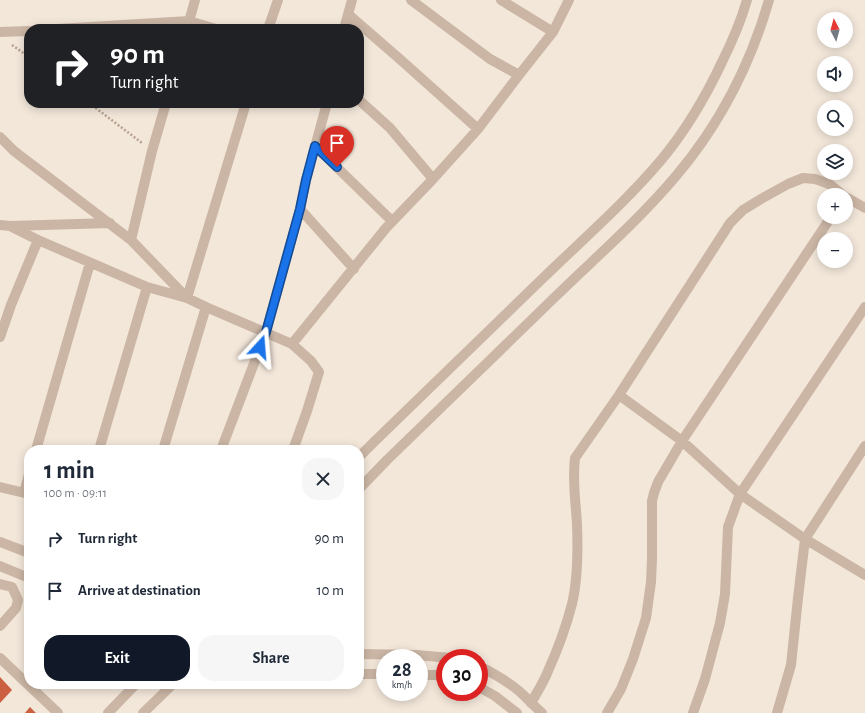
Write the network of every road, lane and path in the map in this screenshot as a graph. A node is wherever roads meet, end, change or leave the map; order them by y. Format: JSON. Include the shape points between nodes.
{"nodes":[{"id":1,"x":195,"y":0,"type":"edge"},
{"id":2,"x":278,"y":0,"type":"edge"},
{"id":3,"x":352,"y":0,"type":"edge"},
{"id":4,"x":411,"y":0,"type":"edge"},
{"id":5,"x":502,"y":0,"type":"edge"},
{"id":6,"x":569,"y":0,"type":"edge"},
{"id":7,"x":747,"y":0,"type":"edge"},
{"id":8,"x":769,"y":0,"type":"edge"},
{"id":9,"x":348,"y":14,"type":"junction"},
{"id":10,"x":188,"y":24,"type":"edge"},
{"id":11,"x":270,"y":24,"type":"edge"},
{"id":12,"x":345,"y":24,"type":"edge"},
{"id":13,"x":359,"y":24,"type":"edge"},
{"id":14,"x":364,"y":28,"type":"edge"},
{"id":15,"x":24,"y":31,"type":"edge"},
{"id":16,"x":0,"y":32,"type":"edge"},
{"id":17,"x":552,"y":32,"type":"junction"},
{"id":18,"x":12,"y":44,"type":"dead end"},
{"id":19,"x":24,"y":54,"type":"edge"},
{"id":20,"x":519,"y":75,"type":"junction"},
{"id":21,"x":364,"y":105,"type":"edge"},
{"id":22,"x":96,"y":108,"type":"edge"},
{"id":23,"x":165,"y":108,"type":"edge"},
{"id":24,"x":244,"y":108,"type":"edge"},
{"id":25,"x":326,"y":108,"type":"edge"},
{"id":26,"x":478,"y":129,"type":"junction"},
{"id":27,"x":0,"y":137,"type":"edge"},
{"id":28,"x":315,"y":146,"type":"junction"},
{"id":29,"x":0,"y":150,"type":"edge"},
{"id":30,"x":14,"y":151,"type":"junction"},
{"id":31,"x":152,"y":151,"type":"junction"},
{"id":32,"x":434,"y":178,"type":"junction"},
{"id":33,"x":834,"y":188,"type":"edge"},
{"id":34,"x":853,"y":201,"type":"edge"},
{"id":35,"x":865,"y":208,"type":"edge"},
{"id":36,"x":300,"y":209,"type":"junction"},
{"id":37,"x":392,"y":221,"type":"junction"},
{"id":38,"x":110,"y":223,"type":"junction"},
{"id":39,"x":826,"y":224,"type":"edge"},
{"id":40,"x":5,"y":225,"type":"edge"},
{"id":41,"x":38,"y":240,"type":"junction"},
{"id":42,"x":131,"y":240,"type":"junction"},
{"id":43,"x":90,"y":263,"type":"junction"},
{"id":44,"x":354,"y":269,"type":"junction"},
{"id":45,"x":147,"y":287,"type":"junction"},
{"id":46,"x":187,"y":298,"type":"junction"},
{"id":47,"x":206,"y":307,"type":"junction"},
{"id":48,"x":865,"y":307,"type":"edge"},
{"id":49,"x":266,"y":332,"type":"junction"},
{"id":50,"x":0,"y":337,"type":"edge"},
{"id":51,"x":292,"y":344,"type":"junction"},
{"id":52,"x":619,"y":395,"type":"junction"},
{"id":53,"x":682,"y":441,"type":"junction"},
{"id":54,"x":37,"y":445,"type":"edge"},
{"id":55,"x":100,"y":445,"type":"edge"},
{"id":56,"x":165,"y":445,"type":"edge"},
{"id":57,"x":223,"y":445,"type":"edge"},
{"id":58,"x":295,"y":445,"type":"edge"},
{"id":59,"x":865,"y":446,"type":"edge"},
{"id":60,"x":364,"y":452,"type":"edge"},
{"id":61,"x":364,"y":484,"type":"edge"},
{"id":62,"x":0,"y":487,"type":"edge"},
{"id":63,"x":24,"y":493,"type":"edge"},
{"id":64,"x":740,"y":494,"type":"junction"},
{"id":65,"x":804,"y":539,"type":"junction"},
{"id":66,"x":0,"y":542,"type":"edge"},
{"id":67,"x":24,"y":551,"type":"edge"},
{"id":68,"x":0,"y":566,"type":"edge"},
{"id":69,"x":865,"y":575,"type":"edge"},
{"id":70,"x":24,"y":576,"type":"edge"},
{"id":71,"x":0,"y":584,"type":"edge"},
{"id":72,"x":0,"y":626,"type":"edge"},
{"id":73,"x":364,"y":654,"type":"edge"},
{"id":74,"x":436,"y":657,"type":"edge"},
{"id":75,"x":0,"y":658,"type":"edge"},
{"id":76,"x":488,"y":670,"type":"edge"},
{"id":77,"x":364,"y":674,"type":"edge"},
{"id":78,"x":376,"y":674,"type":"edge"},
{"id":79,"x":24,"y":681,"type":"edge"},
{"id":80,"x":33,"y":689,"type":"edge"},
{"id":81,"x":131,"y":689,"type":"edge"},
{"id":82,"x":168,"y":689,"type":"edge"},
{"id":83,"x":488,"y":692,"type":"edge"},
{"id":84,"x":531,"y":703,"type":"junction"},
{"id":85,"x":58,"y":713,"type":"edge"},
{"id":86,"x":108,"y":713,"type":"edge"},
{"id":87,"x":143,"y":713,"type":"edge"},
{"id":88,"x":517,"y":713,"type":"edge"},
{"id":89,"x":542,"y":713,"type":"edge"},
{"id":90,"x":607,"y":713,"type":"edge"},
{"id":91,"x":693,"y":713,"type":"edge"},
{"id":92,"x":777,"y":713,"type":"edge"}],
"edges":[{"from":1,"to":10,"type":"street"},
{"from":2,"to":11,"type":"street"},
{"from":3,"to":9,"type":"street"},
{"from":4,"to":20,"type":"street","via":[[490,59]]},
{"from":5,"to":17,"type":"street"},
{"from":6,"to":17,"type":"street"},
{"from":7,"to":60,"type":"street","via":[[730,46],[708,91],[679,137],[662,158],[598,226]]},
{"from":8,"to":61,"type":"street","via":[[739,80],[703,140],[675,177],[620,236]]},
{"from":9,"to":12,"type":"street"},
{"from":9,"to":13,"type":"street"},
{"from":14,"to":26,"type":"street"},
{"from":15,"to":16,"type":"street"},
{"from":17,"to":20,"type":"street"},
{"from":18,"to":19,"type":"path"},
{"from":20,"to":26,"type":"street"},
{"from":21,"to":32,"type":"street","via":[[390,128]]},
{"from":22,"to":31,"type":"path"},
{"from":23,"to":31,"type":"street"},
{"from":24,"to":46,"type":"street"},
{"from":25,"to":28,"type":"street"},
{"from":26,"to":32,"type":"street"},
{"from":27,"to":30,"type":"street"},
{"from":28,"to":36,"type":"street"},
{"from":28,"to":37,"type":"street"},
{"from":29,"to":30,"type":"street"},
{"from":30,"to":38,"type":"street"},
{"from":31,"to":42,"type":"street"},
{"from":32,"to":37,"type":"street"},
{"from":33,"to":52,"type":"street","via":[[815,179],[803,178],[743,210],[730,223]]},
{"from":34,"to":35,"type":"street"},
{"from":36,"to":44,"type":"street"},
{"from":36,"to":49,"type":"street"},
{"from":37,"to":44,"type":"street"},
{"from":38,"to":40,"type":"street"},
{"from":38,"to":42,"type":"street"},
{"from":39,"to":53,"type":"street"},
{"from":40,"to":41,"type":"street"},
{"from":41,"to":43,"type":"street"},
{"from":41,"to":50,"type":"street"},
{"from":42,"to":46,"type":"street"},
{"from":43,"to":45,"type":"street"},
{"from":43,"to":54,"type":"street"},
{"from":44,"to":51,"type":"street"},
{"from":45,"to":46,"type":"street"},
{"from":45,"to":55,"type":"street"},
{"from":46,"to":47,"type":"street"},
{"from":47,"to":49,"type":"street"},
{"from":47,"to":56,"type":"street"},
{"from":48,"to":64,"type":"street"},
{"from":49,"to":51,"type":"street"},
{"from":49,"to":57,"type":"street"},
{"from":51,"to":58,"type":"street","via":[[319,372]]},
{"from":52,"to":53,"type":"street"},
{"from":52,"to":84,"type":"street","via":[[575,458],[573,482],[577,525],[577,570],[572,603],[548,672]]},
{"from":53,"to":64,"type":"street"},
{"from":53,"to":90,"type":"street","via":[[654,493],[651,582],[646,618],[634,659]]},
{"from":59,"to":65,"type":"street"},
{"from":62,"to":63,"type":"street"},
{"from":64,"to":65,"type":"street"},
{"from":64,"to":91,"type":"street","via":[[728,527],[725,594],[720,623]]},
{"from":65,"to":69,"type":"street"},
{"from":65,"to":92,"type":"street","via":[[791,665]]},
{"from":66,"to":67,"type":"street"},
{"from":68,"to":70,"type":"street"},
{"from":71,"to":72,"type":"street","via":[[12,587],[18,600],[16,608]]},
{"from":73,"to":74,"type":"street"},
{"from":75,"to":79,"type":"street"},
{"from":76,"to":84,"type":"street","via":[[519,691]]},
{"from":77,"to":78,"type":"street"},
{"from":80,"to":85,"type":"street"},
{"from":81,"to":86,"type":"street"},
{"from":82,"to":87,"type":"street"},
{"from":83,"to":88,"type":"street"},
{"from":84,"to":89,"type":"street"}]}
